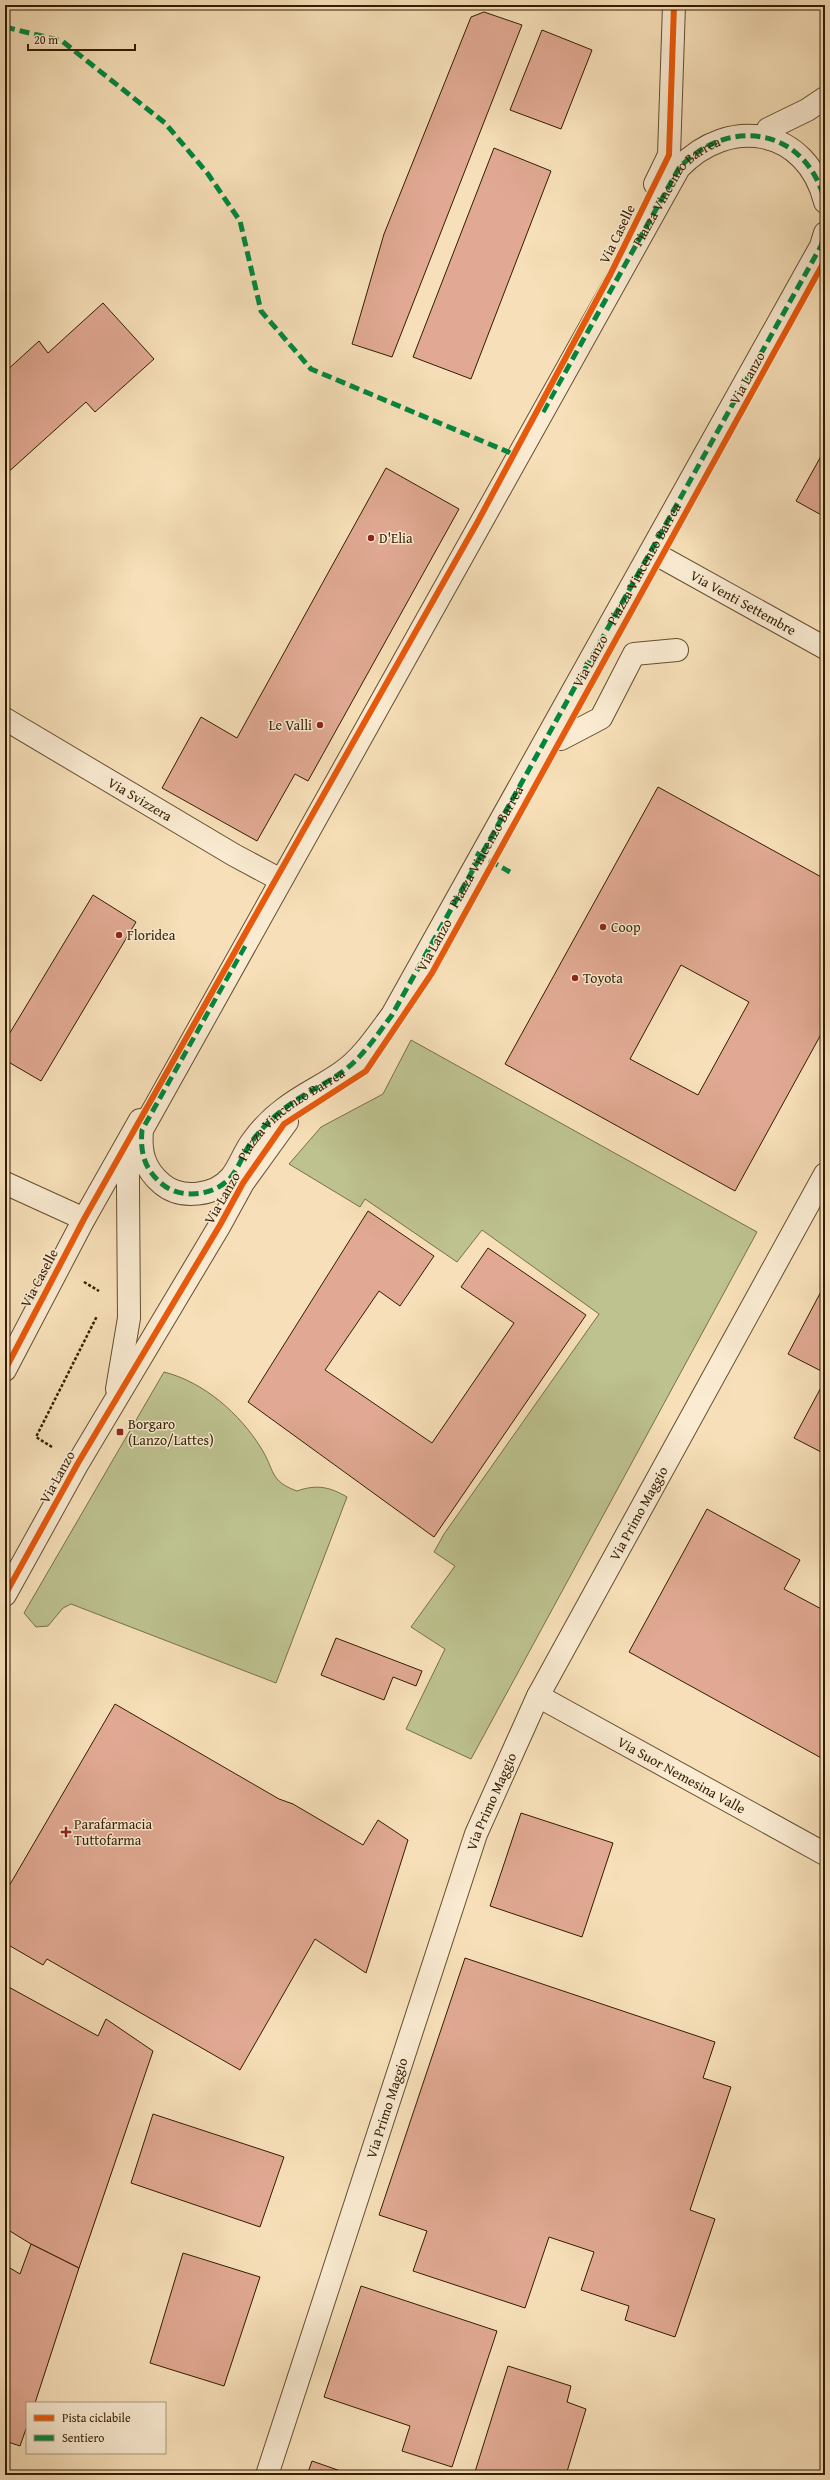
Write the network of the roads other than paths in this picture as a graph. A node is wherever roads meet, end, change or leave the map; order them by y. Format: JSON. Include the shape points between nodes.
{"nodes":[{"id":1,"x":674,"y":5,"type":"edge"},
{"id":2,"x":825,"y":98,"type":"edge"},
{"id":3,"x":768,"y":129,"type":"junction"},
{"id":4,"x":669,"y":155,"type":"junction"},
{"id":5,"x":825,"y":170,"type":"edge"},
{"id":6,"x":825,"y":202,"type":"edge"},
{"id":7,"x":825,"y":233,"type":"edge"},
{"id":8,"x":825,"y":260,"type":"edge"},
{"id":9,"x":661,"y":557,"type":"junction"},
{"id":10,"x":825,"y":648,"type":"edge"},
{"id":11,"x":677,"y":650,"type":"dead end"},
{"id":12,"x":5,"y":718,"type":"edge"},
{"id":13,"x":561,"y":739,"type":"junction"},
{"id":14,"x":277,"y":878,"type":"junction"},
{"id":15,"x":135,"y":1128,"type":"junction"},
{"id":16,"x":825,"y":1174,"type":"edge"},
{"id":17,"x":5,"y":1183,"type":"edge"},
{"id":18,"x":240,"y":1188,"type":"junction"},
{"id":19,"x":84,"y":1219,"type":"junction"},
{"id":20,"x":5,"y":1370,"type":"edge"},
{"id":21,"x":115,"y":1402,"type":"junction"},
{"id":22,"x":5,"y":1595,"type":"edge"},
{"id":23,"x":538,"y":1696,"type":"junction"},
{"id":24,"x":825,"y":1854,"type":"edge"},
{"id":25,"x":267,"y":2475,"type":"edge"}],
"edges":[{"from":1,"to":4,"type":"street","name":"Via Caselle"},
{"from":2,"to":3,"type":"street"},
{"from":3,"to":4,"type":"street","via":[[722,128]]},
{"from":3,"to":5,"type":"street","via":[[811,153]]},
{"from":4,"to":14,"type":"street","name":"Via Caselle","via":[[610,275],[477,523]]},
{"from":6,"to":7,"type":"street","name":"Piazza Vincenzo Barrea","via":[[814,173],[802,158],[786,146],[768,139],[749,135],[728,136],[710,143],[693,154],[679,168],[142,1130],[144,1161],[152,1175],[163,1185],[176,1192],[191,1194],[206,1192],[219,1186],[230,1177],[253,1140],[284,1108],[343,1072],[362,1054],[392,1015],[821,246]]},
{"from":8,"to":9,"type":"street","name":"Via Lanzo"},
{"from":9,"to":10,"type":"street","name":"Via Venti Settembre"},
{"from":9,"to":13,"type":"street","name":"Via Lanzo"},
{"from":11,"to":13,"type":"street","via":[[634,654],[601,718]]},
{"from":12,"to":14,"type":"street","name":"Via Svizzera"},
{"from":13,"to":18,"type":"street","name":"Via Lanzo","via":[[432,973],[366,1072],[284,1124]]},
{"from":14,"to":15,"type":"street"},
{"from":15,"to":18,"type":"street","via":[[135,1152],[144,1182],[165,1198],[188,1204],[218,1202]]},
{"from":15,"to":19,"type":"street"},
{"from":15,"to":21,"type":"street","via":[[128,1154],[129,1318]]},
{"from":16,"to":23,"type":"street","name":"Via Primo Maggio"},
{"from":17,"to":19,"type":"street"},
{"from":18,"to":21,"type":"street","name":"Via Lanzo"},
{"from":19,"to":20,"type":"street","name":"Via Caselle"},
{"from":21,"to":22,"type":"street","name":"Via Lanzo"},
{"from":23,"to":24,"type":"street","name":"Via Suor Nemesina Valle"},
{"from":23,"to":25,"type":"street","name":"Via Primo Maggio","via":[[476,1834]]}]}
